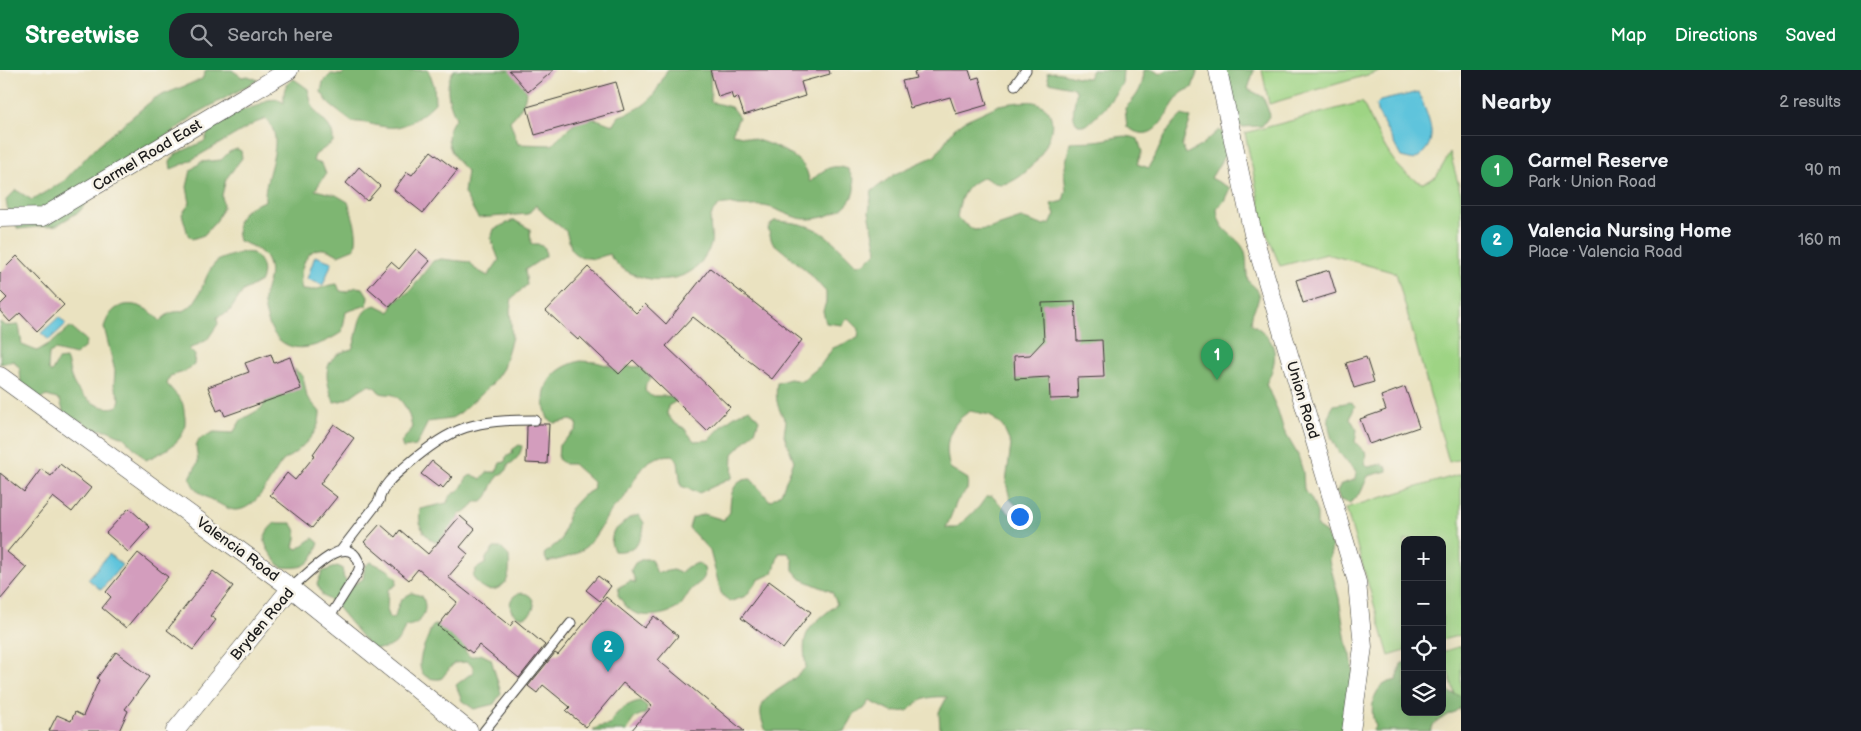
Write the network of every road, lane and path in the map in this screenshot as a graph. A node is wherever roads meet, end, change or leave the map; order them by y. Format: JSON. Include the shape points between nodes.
{"nodes":[{"id":1,"x":289,"y":70,"type":"edge"},
{"id":2,"x":1026,"y":70,"type":"edge"},
{"id":3,"x":1218,"y":70,"type":"edge"},
{"id":4,"x":1015,"y":85,"type":"dead end"},
{"id":5,"x":0,"y":218,"type":"edge"},
{"id":6,"x":0,"y":376,"type":"edge"},
{"id":7,"x":535,"y":420,"type":"dead end"},
{"id":8,"x":342,"y":549,"type":"junction"},
{"id":9,"x":291,"y":588,"type":"junction"},
{"id":10,"x":329,"y":618,"type":"junction"},
{"id":11,"x":571,"y":624,"type":"dead end"},
{"id":12,"x":175,"y":731,"type":"edge"},
{"id":13,"x":470,"y":731,"type":"edge"},
{"id":14,"x":484,"y":731,"type":"edge"},
{"id":15,"x":1351,"y":731,"type":"edge"}],
"edges":[{"from":1,"to":5,"type":"street","name":"Carmel Road East","via":[[43,217]]},
{"from":2,"to":4,"type":"lane"},
{"from":3,"to":15,"type":"street","name":"Union Road","via":[[1253,234],[1357,582],[1363,647]]},
{"from":6,"to":9,"type":"street","name":"Valencia Road"},
{"from":7,"to":8,"type":"lane","name":"Bryden Road","via":[[475,424],[438,439],[393,477]]},
{"from":8,"to":9,"type":"lane","name":"Bryden Road"},
{"from":8,"to":10,"type":"lane","via":[[354,553],[360,566]]},
{"from":9,"to":10,"type":"street","name":"Valencia Road"},
{"from":9,"to":12,"type":"street","name":"Bryden Road"},
{"from":10,"to":13,"type":"street","name":"Valencia Road"},
{"from":11,"to":14,"type":"lane"}]}
